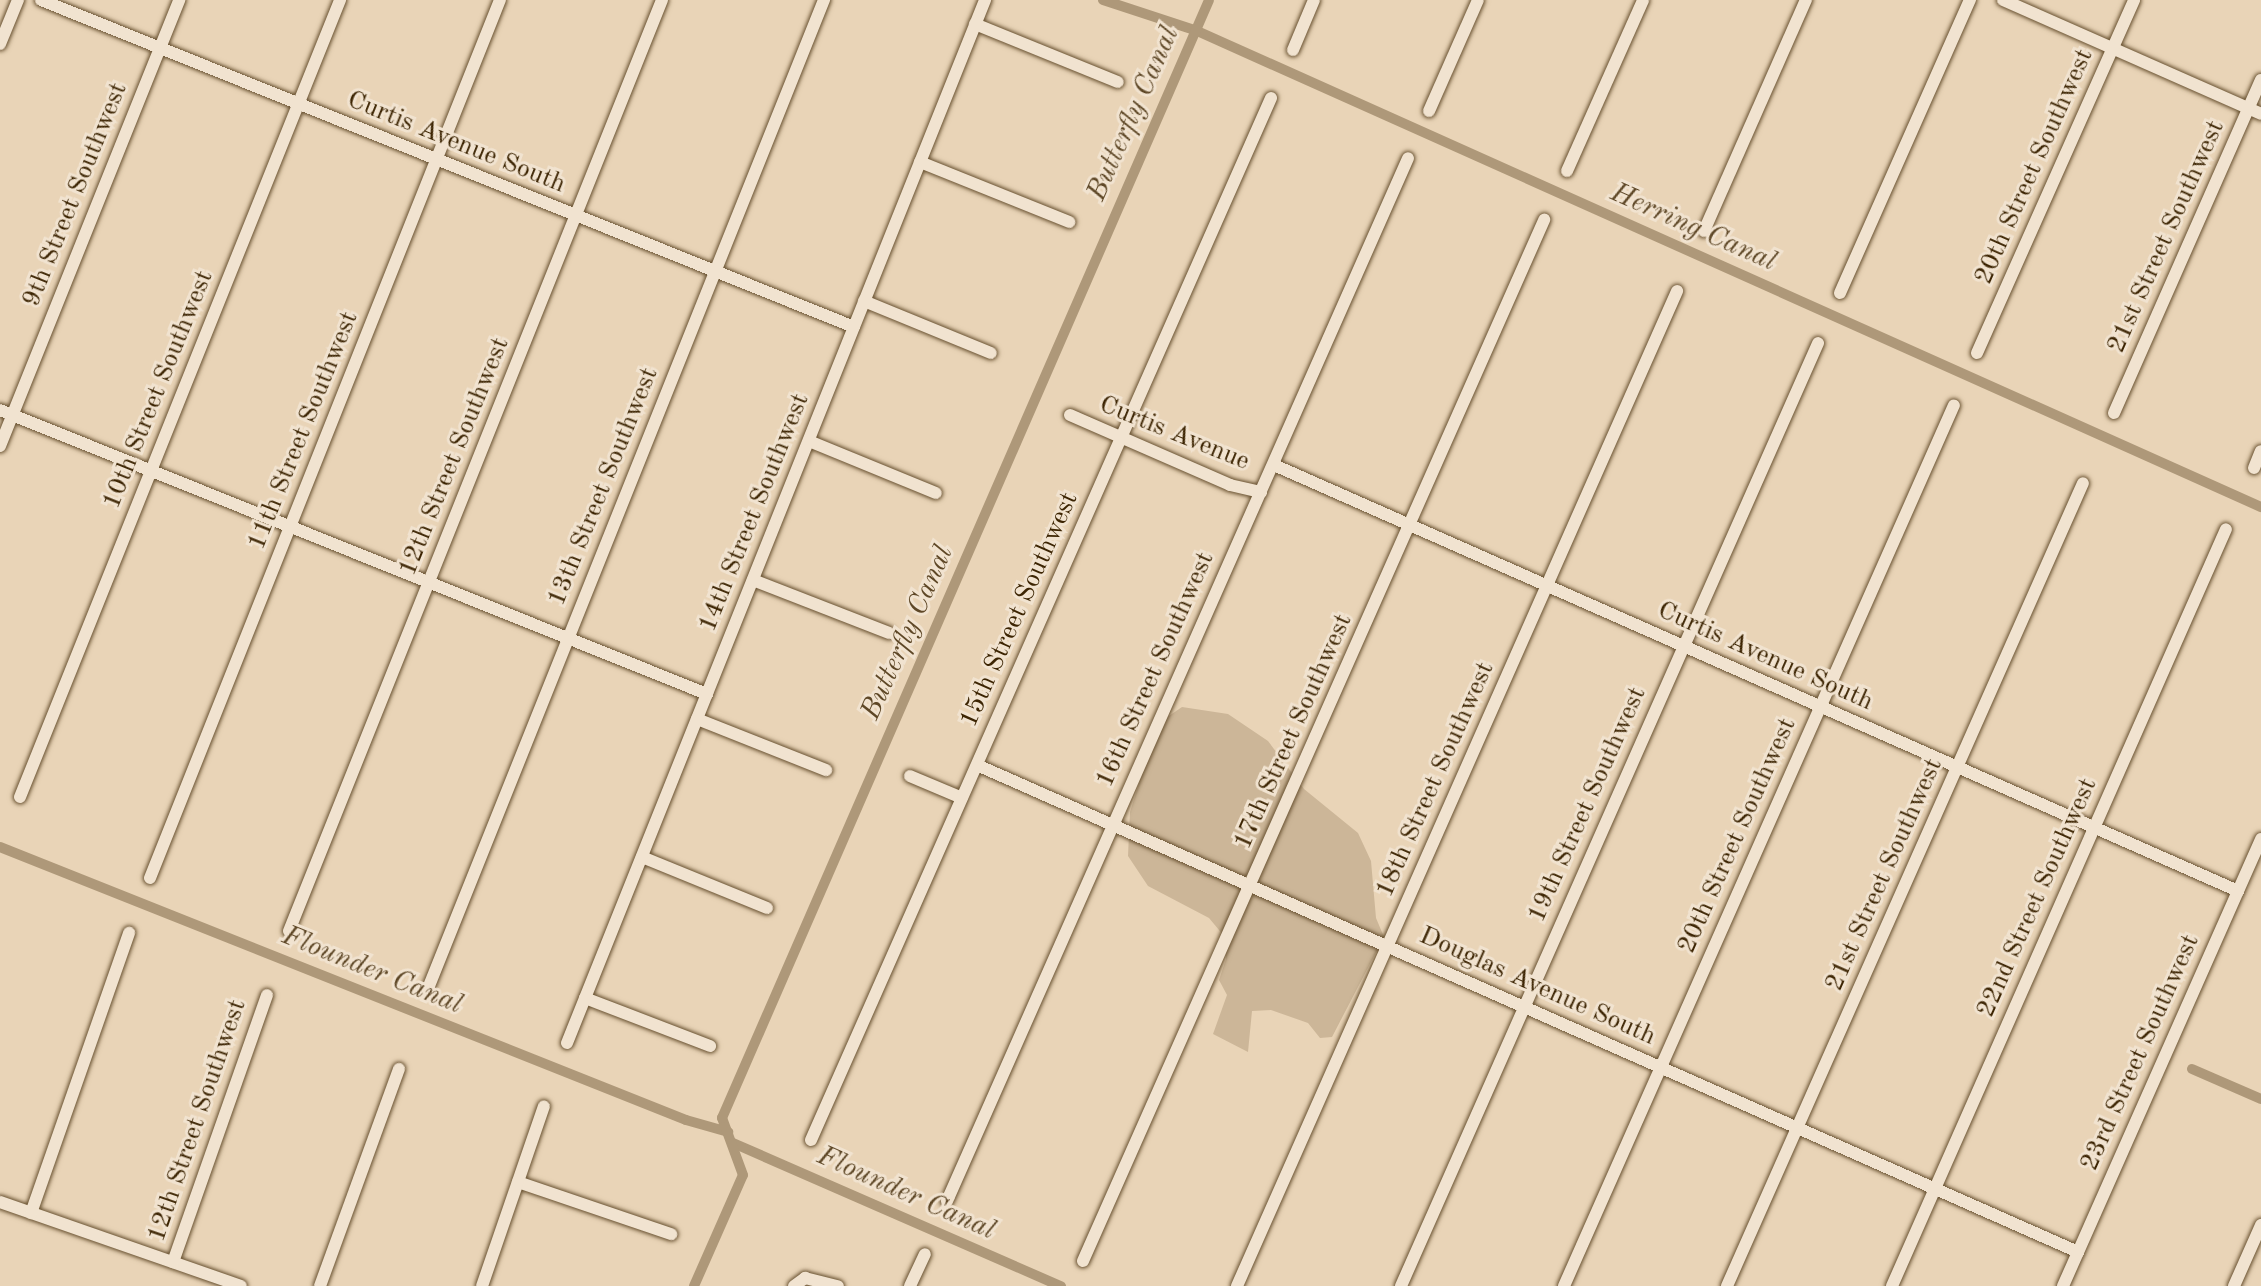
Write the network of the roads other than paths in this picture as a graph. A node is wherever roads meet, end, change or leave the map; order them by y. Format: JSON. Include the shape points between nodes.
{"nodes":[{"id":1,"x":18,"y":0,"type":"edge"},
{"id":2,"x":41,"y":0,"type":"edge"},
{"id":3,"x":178,"y":0,"type":"edge"},
{"id":4,"x":340,"y":0,"type":"edge"},
{"id":5,"x":500,"y":0,"type":"edge"},
{"id":6,"x":663,"y":0,"type":"edge"},
{"id":7,"x":824,"y":0,"type":"edge"},
{"id":8,"x":985,"y":0,"type":"edge"},
{"id":9,"x":1314,"y":0,"type":"edge"},
{"id":10,"x":1478,"y":0,"type":"edge"},
{"id":11,"x":1643,"y":0,"type":"edge"},
{"id":12,"x":1806,"y":0,"type":"edge"},
{"id":13,"x":1970,"y":0,"type":"edge"},
{"id":14,"x":2003,"y":0,"type":"edge"},
{"id":15,"x":2134,"y":0,"type":"edge"},
{"id":16,"x":975,"y":24,"type":"junction"},
{"id":17,"x":0,"y":44,"type":"edge"},
{"id":18,"x":159,"y":48,"type":"junction"},
{"id":19,"x":2112,"y":48,"type":"junction"},
{"id":20,"x":1293,"y":50,"type":"dead end"},
{"id":21,"x":2261,"y":80,"type":"edge"},
{"id":22,"x":1118,"y":82,"type":"dead end"},
{"id":23,"x":1271,"y":98,"type":"dead end"},
{"id":24,"x":298,"y":104,"type":"junction"},
{"id":25,"x":1429,"y":111,"type":"dead end"},
{"id":26,"x":2255,"y":111,"type":"edge"},
{"id":27,"x":1408,"y":158,"type":"dead end"},
{"id":28,"x":437,"y":159,"type":"junction"},
{"id":29,"x":920,"y":162,"type":"junction"},
{"id":30,"x":1567,"y":171,"type":"dead end"},
{"id":31,"x":577,"y":215,"type":"junction"},
{"id":32,"x":1544,"y":220,"type":"dead end"},
{"id":33,"x":1069,"y":222,"type":"dead end"},
{"id":34,"x":1704,"y":231,"type":"dead end"},
{"id":35,"x":715,"y":271,"type":"junction"},
{"id":36,"x":1677,"y":292,"type":"dead end"},
{"id":37,"x":1840,"y":293,"type":"dead end"},
{"id":38,"x":864,"y":302,"type":"junction"},
{"id":39,"x":854,"y":327,"type":"junction"},
{"id":40,"x":1818,"y":343,"type":"dead end"},
{"id":41,"x":1978,"y":352,"type":"dead end"},
{"id":42,"x":991,"y":353,"type":"dead end"},
{"id":43,"x":1954,"y":405,"type":"dead end"},
{"id":44,"x":6,"y":412,"type":"edge"},
{"id":45,"x":2114,"y":413,"type":"dead end"},
{"id":46,"x":1070,"y":415,"type":"dead end"},
{"id":47,"x":1120,"y":437,"type":"junction"},
{"id":48,"x":808,"y":441,"type":"junction"},
{"id":49,"x":0,"y":446,"type":"edge"},
{"id":50,"x":2261,"y":451,"type":"edge"},
{"id":51,"x":1274,"y":465,"type":"junction"},
{"id":52,"x":2254,"y":468,"type":"dead end"},
{"id":53,"x":152,"y":470,"type":"junction"},
{"id":54,"x":2083,"y":483,"type":"dead end"},
{"id":55,"x":1261,"y":492,"type":"junction"},
{"id":56,"x":936,"y":493,"type":"dead end"},
{"id":57,"x":1410,"y":525,"type":"junction"},
{"id":58,"x":290,"y":526,"type":"junction"},
{"id":59,"x":2226,"y":529,"type":"dead end"},
{"id":60,"x":753,"y":580,"type":"junction"},
{"id":61,"x":430,"y":582,"type":"junction"},
{"id":62,"x":1547,"y":586,"type":"junction"},
{"id":63,"x":889,"y":633,"type":"dead end"},
{"id":64,"x":568,"y":637,"type":"junction"},
{"id":65,"x":1684,"y":646,"type":"junction"},
{"id":66,"x":707,"y":694,"type":"junction"},
{"id":67,"x":1820,"y":707,"type":"junction"},
{"id":68,"x":697,"y":719,"type":"junction"},
{"id":69,"x":977,"y":765,"type":"junction"},
{"id":70,"x":1957,"y":767,"type":"junction"},
{"id":71,"x":826,"y":770,"type":"dead end"},
{"id":72,"x":910,"y":775,"type":"dead end"},
{"id":73,"x":20,"y":797,"type":"dead end"},
{"id":74,"x":962,"y":798,"type":"junction"},
{"id":75,"x":1113,"y":825,"type":"junction"},
{"id":76,"x":2094,"y":828,"type":"junction"},
{"id":77,"x":2261,"y":839,"type":"edge"},
{"id":78,"x":642,"y":857,"type":"junction"},
{"id":79,"x":150,"y":878,"type":"dead end"},
{"id":80,"x":1250,"y":885,"type":"junction"},
{"id":81,"x":2238,"y":891,"type":"junction"},
{"id":82,"x":767,"y":908,"type":"dead end"},
{"id":83,"x":289,"y":931,"type":"dead end"},
{"id":84,"x":129,"y":933,"type":"dead end"},
{"id":85,"x":1387,"y":947,"type":"junction"},
{"id":86,"x":427,"y":991,"type":"dead end"},
{"id":87,"x":267,"y":995,"type":"dead end"},
{"id":88,"x":586,"y":998,"type":"junction"},
{"id":89,"x":1524,"y":1007,"type":"junction"},
{"id":90,"x":567,"y":1043,"type":"dead end"},
{"id":91,"x":710,"y":1046,"type":"dead end"},
{"id":92,"x":1661,"y":1067,"type":"junction"},
{"id":93,"x":398,"y":1069,"type":"dead end"},
{"id":94,"x":544,"y":1105,"type":"dead end"},
{"id":95,"x":1798,"y":1128,"type":"junction"},
{"id":96,"x":811,"y":1140,"type":"dead end"},
{"id":97,"x":518,"y":1182,"type":"junction"},
{"id":98,"x":1935,"y":1188,"type":"junction"},
{"id":99,"x":947,"y":1201,"type":"dead end"},
{"id":100,"x":0,"y":1202,"type":"edge"},
{"id":101,"x":30,"y":1213,"type":"junction"},
{"id":102,"x":2261,"y":1225,"type":"edge"},
{"id":103,"x":671,"y":1234,"type":"dead end"},
{"id":104,"x":2078,"y":1252,"type":"junction"},
{"id":105,"x":925,"y":1254,"type":"dead end"},
{"id":106,"x":1083,"y":1261,"type":"dead end"},
{"id":107,"x":173,"y":1262,"type":"junction"},
{"id":108,"x":241,"y":1286,"type":"edge"},
{"id":109,"x":320,"y":1286,"type":"edge"},
{"id":110,"x":482,"y":1286,"type":"edge"},
{"id":111,"x":794,"y":1286,"type":"edge"},
{"id":112,"x":838,"y":1286,"type":"edge"},
{"id":113,"x":910,"y":1286,"type":"edge"},
{"id":114,"x":1237,"y":1286,"type":"edge"},
{"id":115,"x":1401,"y":1286,"type":"edge"},
{"id":116,"x":1564,"y":1286,"type":"edge"},
{"id":117,"x":1727,"y":1286,"type":"edge"},
{"id":118,"x":1892,"y":1286,"type":"edge"},
{"id":119,"x":2064,"y":1286,"type":"edge"},
{"id":120,"x":2234,"y":1286,"type":"edge"}],
"edges":[{"from":1,"to":17,"type":"street"},
{"from":2,"to":18,"type":"street","name":"Curtis Avenue South"},
{"from":3,"to":18,"type":"street","name":"9th Street Southwest"},
{"from":4,"to":24,"type":"street","name":"10th Street Southwest"},
{"from":5,"to":28,"type":"street","name":"11th Street Southwest"},
{"from":6,"to":31,"type":"street","name":"12th Street Southwest"},
{"from":7,"to":35,"type":"street","name":"13th Street Southwest"},
{"from":8,"to":16,"type":"street","name":"14th Street Southwest"},
{"from":9,"to":20,"type":"street"},
{"from":10,"to":25,"type":"street"},
{"from":11,"to":30,"type":"street"},
{"from":12,"to":34,"type":"street"},
{"from":13,"to":37,"type":"street"},
{"from":14,"to":19,"type":"street"},
{"from":15,"to":19,"type":"street","name":"20th Street Southwest"},
{"from":16,"to":22,"type":"street"},
{"from":16,"to":29,"type":"street","name":"14th Street Southwest"},
{"from":18,"to":24,"type":"street","name":"Curtis Avenue South"},
{"from":18,"to":44,"type":"street","name":"9th Street Southwest"},
{"from":19,"to":26,"type":"street"},
{"from":19,"to":41,"type":"street","name":"20th Street Southwest"},
{"from":21,"to":26,"type":"street","name":"21st Street Southwest"},
{"from":23,"to":47,"type":"street","name":"15th Street Southwest"},
{"from":24,"to":28,"type":"street","name":"Curtis Avenue South"},
{"from":24,"to":53,"type":"street","name":"10th Street Southwest"},
{"from":26,"to":45,"type":"street","name":"21st Street Southwest"},
{"from":27,"to":51,"type":"street","name":"16th Street Southwest"},
{"from":28,"to":31,"type":"street","name":"Curtis Avenue South"},
{"from":28,"to":58,"type":"street","name":"11th Street Southwest"},
{"from":29,"to":33,"type":"street"},
{"from":29,"to":38,"type":"street","name":"14th Street Southwest"},
{"from":31,"to":35,"type":"street","name":"Curtis Avenue South"},
{"from":31,"to":61,"type":"street","name":"12th Street Southwest"},
{"from":32,"to":57,"type":"street","name":"17th Street Southwest"},
{"from":35,"to":39,"type":"street","name":"Curtis Avenue South"},
{"from":35,"to":64,"type":"street","name":"13th Street Southwest"},
{"from":36,"to":62,"type":"street","name":"18th Street Southwest"},
{"from":38,"to":39,"type":"street","name":"14th Street Southwest"},
{"from":38,"to":42,"type":"street"},
{"from":39,"to":48,"type":"street","name":"14th Street Southwest"},
{"from":40,"to":65,"type":"street","name":"19th Street Southwest"},
{"from":43,"to":67,"type":"street","name":"20th Street Southwest"},
{"from":44,"to":49,"type":"street","name":"9th Street Southwest"},
{"from":44,"to":53,"type":"street"},
{"from":46,"to":47,"type":"street","name":"Curtis Avenue"},
{"from":47,"to":55,"type":"street","name":"Curtis Avenue","via":[[1230,485]]},
{"from":47,"to":69,"type":"street","name":"15th Street Southwest"},
{"from":48,"to":56,"type":"street"},
{"from":48,"to":60,"type":"street","name":"14th Street Southwest"},
{"from":50,"to":52,"type":"street"},
{"from":51,"to":55,"type":"street","name":"16th Street Southwest"},
{"from":51,"to":57,"type":"street","name":"Curtis Avenue South"},
{"from":53,"to":58,"type":"street"},
{"from":53,"to":73,"type":"street","name":"10th Street Southwest"},
{"from":54,"to":70,"type":"street","name":"21st Street Southwest"},
{"from":55,"to":75,"type":"street","name":"16th Street Southwest"},
{"from":57,"to":62,"type":"street","name":"Curtis Avenue South"},
{"from":57,"to":80,"type":"street","name":"17th Street Southwest"},
{"from":58,"to":61,"type":"street"},
{"from":58,"to":79,"type":"street","name":"11th Street Southwest"},
{"from":59,"to":76,"type":"street","name":"22nd Street Southwest"},
{"from":60,"to":63,"type":"street"},
{"from":60,"to":66,"type":"street","name":"14th Street Southwest"},
{"from":61,"to":64,"type":"street"},
{"from":61,"to":83,"type":"street","name":"12th Street Southwest"},
{"from":62,"to":65,"type":"street","name":"Curtis Avenue South"},
{"from":62,"to":85,"type":"street","name":"18th Street Southwest"},
{"from":64,"to":66,"type":"street"},
{"from":64,"to":86,"type":"street","name":"13th Street Southwest"},
{"from":65,"to":67,"type":"street","name":"Curtis Avenue South"},
{"from":65,"to":89,"type":"street","name":"19th Street Southwest"},
{"from":66,"to":68,"type":"street","name":"14th Street Southwest"},
{"from":67,"to":70,"type":"street","name":"Curtis Avenue South"},
{"from":67,"to":92,"type":"street","name":"20th Street Southwest"},
{"from":68,"to":71,"type":"street"},
{"from":68,"to":78,"type":"street","name":"14th Street Southwest"},
{"from":69,"to":74,"type":"street","name":"15th Street Southwest"},
{"from":69,"to":75,"type":"street","name":"Douglas Avenue South"},
{"from":70,"to":76,"type":"street","name":"Curtis Avenue South"},
{"from":70,"to":95,"type":"street","name":"21st Street Southwest"},
{"from":72,"to":74,"type":"street"},
{"from":74,"to":96,"type":"street","name":"15th Street Southwest"},
{"from":75,"to":80,"type":"street","name":"Douglas Avenue South"},
{"from":75,"to":99,"type":"street","name":"16th Street Southwest"},
{"from":76,"to":81,"type":"street","name":"Curtis Avenue South"},
{"from":76,"to":98,"type":"street","name":"22nd Street Southwest"},
{"from":77,"to":81,"type":"street","name":"23rd Street Southwest"},
{"from":78,"to":82,"type":"street"},
{"from":78,"to":88,"type":"street","name":"14th Street Southwest"},
{"from":80,"to":85,"type":"street","name":"Douglas Avenue South"},
{"from":80,"to":106,"type":"street","name":"17th Street Southwest"},
{"from":81,"to":104,"type":"street","name":"23rd Street Southwest"},
{"from":84,"to":101,"type":"street"},
{"from":85,"to":89,"type":"street","name":"Douglas Avenue South"},
{"from":85,"to":114,"type":"street","name":"18th Street Southwest"},
{"from":87,"to":107,"type":"street","name":"12th Street Southwest"},
{"from":88,"to":90,"type":"street","name":"14th Street Southwest"},
{"from":88,"to":91,"type":"street"},
{"from":89,"to":92,"type":"street","name":"Douglas Avenue South"},
{"from":89,"to":115,"type":"street","name":"19th Street Southwest"},
{"from":92,"to":95,"type":"street","name":"Douglas Avenue South"},
{"from":92,"to":116,"type":"street","name":"20th Street Southwest"},
{"from":93,"to":109,"type":"street"},
{"from":94,"to":97,"type":"street"},
{"from":95,"to":98,"type":"street","name":"Douglas Avenue South"},
{"from":95,"to":117,"type":"street","name":"21st Street Southwest"},
{"from":97,"to":103,"type":"street"},
{"from":97,"to":110,"type":"street"},
{"from":98,"to":104,"type":"street","name":"Douglas Avenue South"},
{"from":98,"to":118,"type":"street","name":"22nd Street Southwest"},
{"from":100,"to":101,"type":"street"},
{"from":101,"to":107,"type":"street"},
{"from":102,"to":120,"type":"street"},
{"from":104,"to":119,"type":"street","name":"23rd Street Southwest"},
{"from":105,"to":113,"type":"street"},
{"from":107,"to":108,"type":"street"},
{"from":111,"to":112,"type":"street","via":[[805,1278]]}]}
